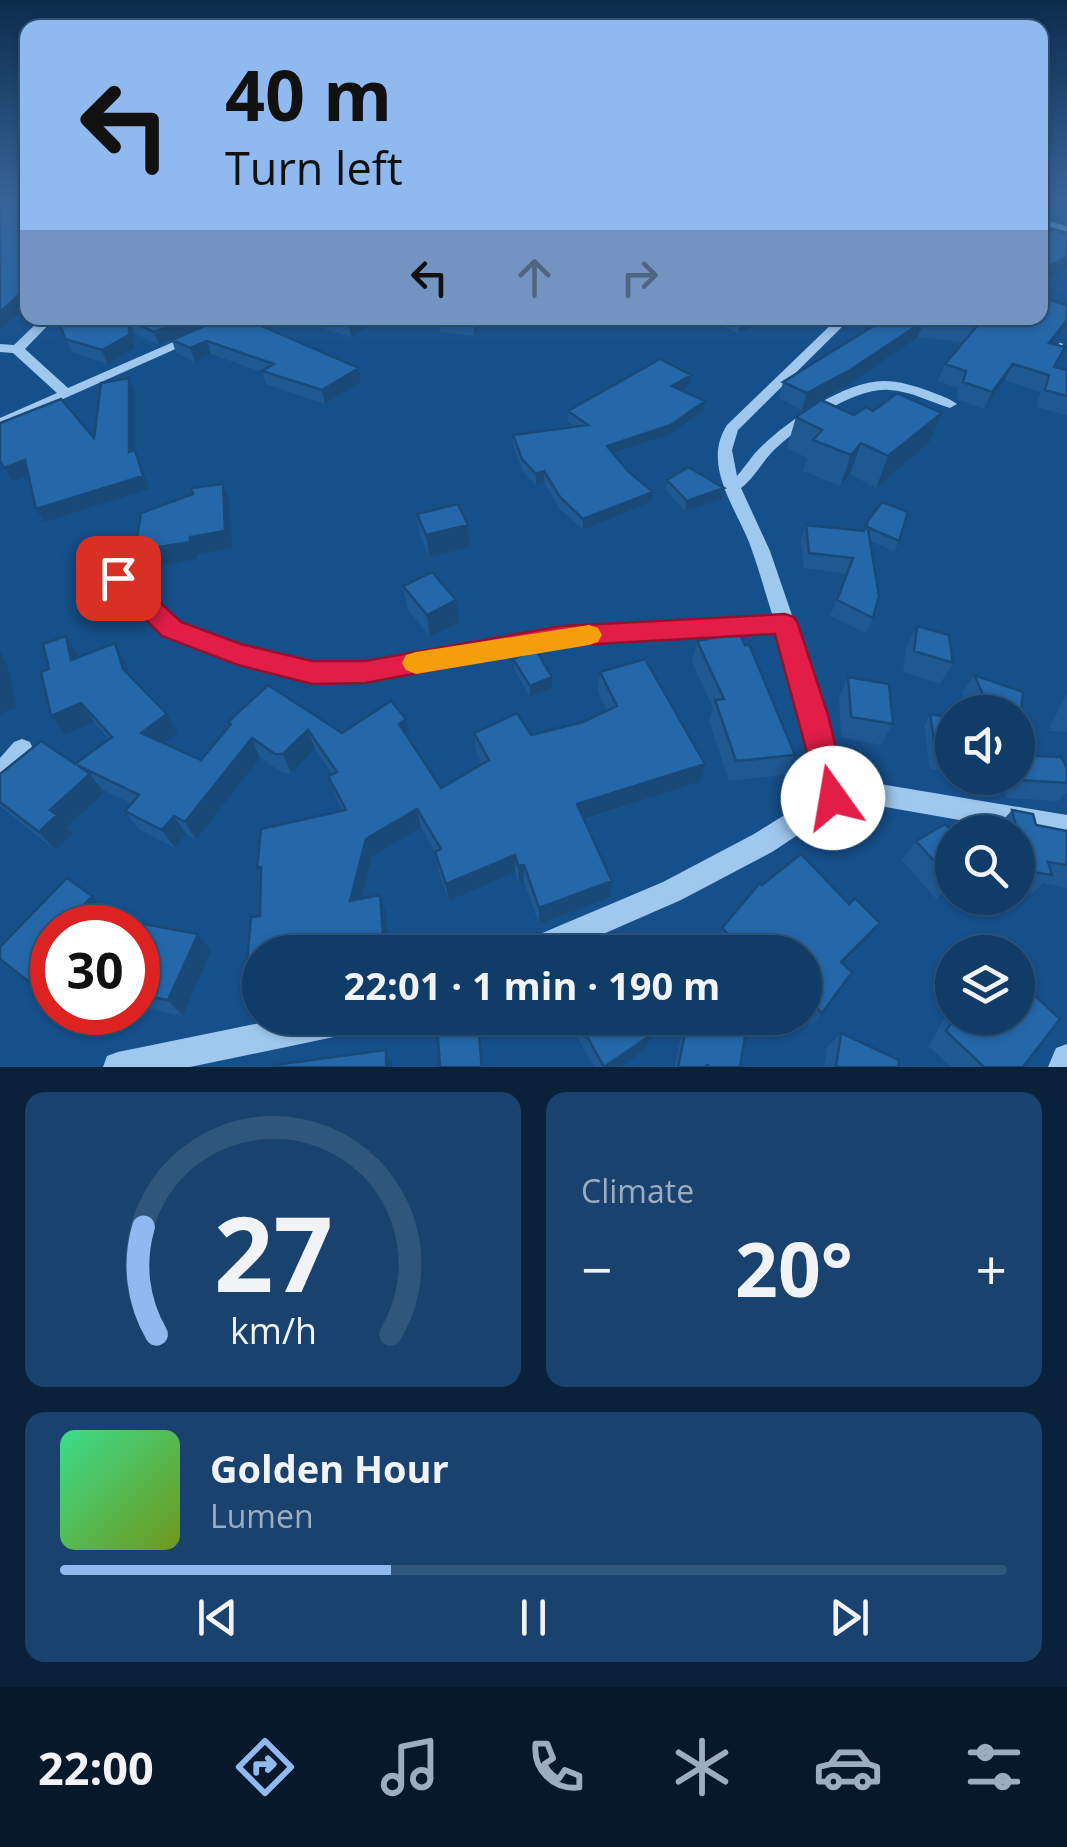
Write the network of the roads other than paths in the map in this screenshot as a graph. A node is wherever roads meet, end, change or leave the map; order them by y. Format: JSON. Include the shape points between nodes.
{"nodes":[{"id":1,"x":41,"y":325,"type":"edge"},
{"id":2,"x":838,"y":325,"type":"edge"},
{"id":3,"x":214,"y":329,"type":"edge"},
{"id":4,"x":0,"y":348,"type":"edge"},
{"id":5,"x":17,"y":349,"type":"junction"},
{"id":6,"x":66,"y":394,"type":"junction"},
{"id":7,"x":950,"y":404,"type":"dead end"},
{"id":8,"x":0,"y":423,"type":"edge"},
{"id":9,"x":731,"y":487,"type":"junction"},
{"id":10,"x":118,"y":578,"type":"dead end"},
{"id":11,"x":785,"y":624,"type":"junction"},
{"id":12,"x":22,"y":749,"type":"dead end"},
{"id":13,"x":0,"y":775,"type":"edge"},
{"id":14,"x":833,"y":798,"type":"junction"},
{"id":15,"x":1067,"y":827,"type":"edge"},
{"id":16,"x":570,"y":935,"type":"edge"},
{"id":17,"x":271,"y":1035,"type":"edge"},
{"id":18,"x":1067,"y":1060,"type":"edge"},
{"id":19,"x":118,"y":1067,"type":"edge"},
{"id":20,"x":1062,"y":1067,"type":"edge"}],
"edges":[{"from":1,"to":5,"type":"street"},
{"from":2,"to":9,"type":"street","via":[[732,428],[724,451]]},
{"from":3,"to":6,"type":"street"},
{"from":4,"to":5,"type":"street"},
{"from":5,"to":6,"type":"street"},
{"from":6,"to":8,"type":"street"},
{"from":7,"to":9,"type":"street","via":[[870,387],[793,428]]},
{"from":9,"to":11,"type":"street"},
{"from":10,"to":11,"type":"street","via":[[172,629],[312,672],[365,672],[562,636]]},
{"from":11,"to":14,"type":"street"},
{"from":12,"to":13,"type":"street"},
{"from":14,"to":15,"type":"street","via":[[874,794]]},
{"from":14,"to":16,"type":"street","via":[[763,843]]},
{"from":17,"to":19,"type":"street"},
{"from":18,"to":20,"type":"street"}]}
